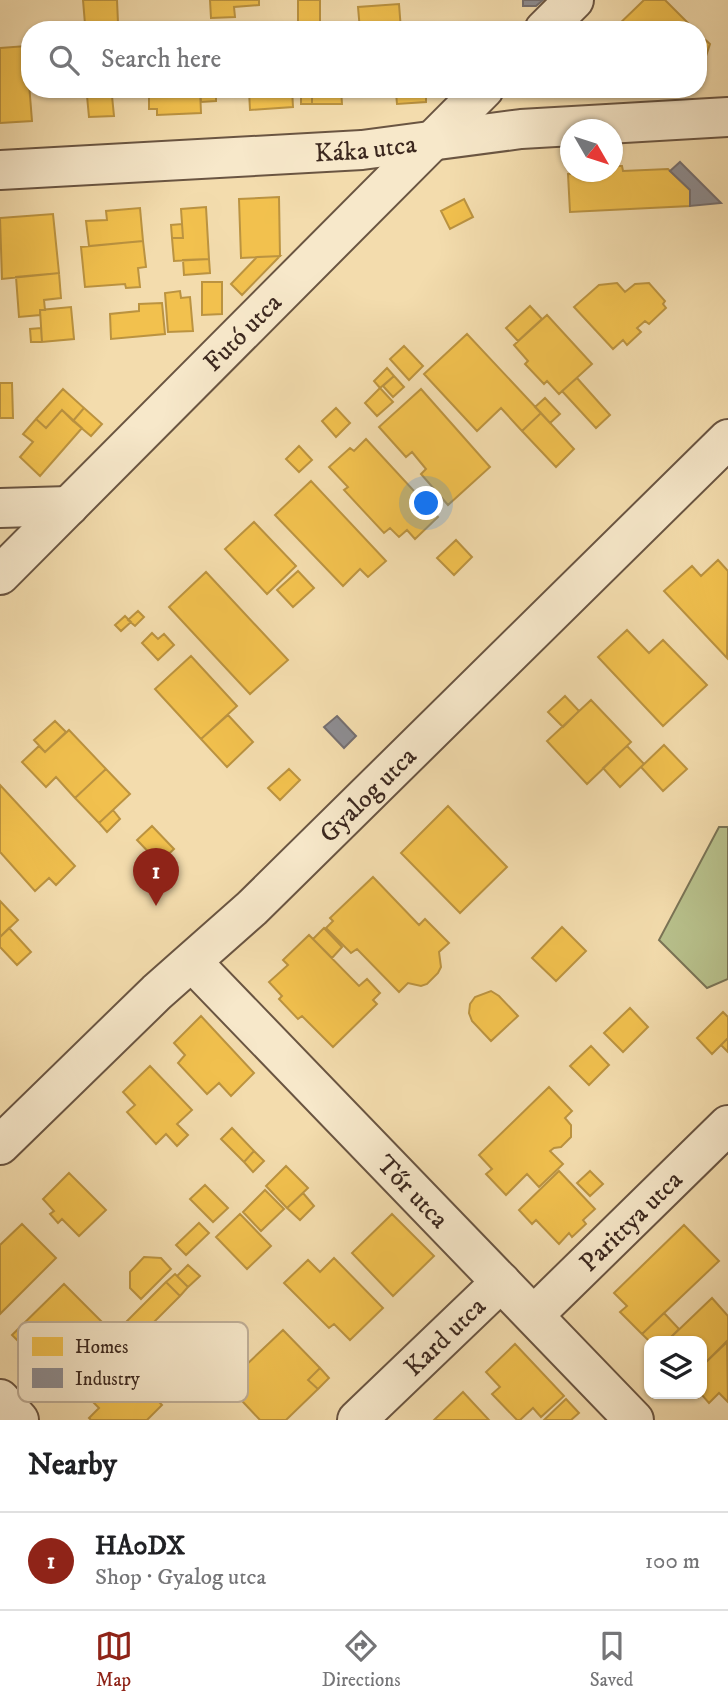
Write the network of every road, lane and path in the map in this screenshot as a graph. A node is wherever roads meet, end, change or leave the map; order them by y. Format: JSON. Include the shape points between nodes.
{"nodes":[{"id":1,"x":574,"y":0,"type":"edge"},
{"id":2,"x":553,"y":21,"type":"edge"},
{"id":3,"x":475,"y":98,"type":"edge"},
{"id":4,"x":728,"y":117,"type":"edge"},
{"id":5,"x":434,"y":141,"type":"junction"},
{"id":6,"x":0,"y":170,"type":"edge"},
{"id":7,"x":728,"y":439,"type":"edge"},
{"id":8,"x":69,"y":506,"type":"junction"},
{"id":9,"x":0,"y":508,"type":"edge"},
{"id":10,"x":0,"y":575,"type":"edge"},
{"id":11,"x":193,"y":963,"type":"junction"},
{"id":12,"x":728,"y":1125,"type":"edge"},
{"id":13,"x":0,"y":1145,"type":"edge"},
{"id":14,"x":501,"y":1282,"type":"junction"},
{"id":15,"x":534,"y":1315,"type":"junction"},
{"id":16,"x":0,"y":1399,"type":"edge"},
{"id":17,"x":19,"y":1420,"type":"edge"},
{"id":18,"x":357,"y":1420,"type":"edge"},
{"id":19,"x":634,"y":1420,"type":"edge"}],
"edges":[{"from":1,"to":2,"type":"street"},
{"from":3,"to":5,"type":"street","name":"Futó utca"},
{"from":4,"to":5,"type":"street","name":"Káka utca","via":[[521,129]]},
{"from":5,"to":6,"type":"street","name":"Káka utca","via":[[362,150]]},
{"from":5,"to":8,"type":"street","name":"Futó utca"},
{"from":7,"to":11,"type":"street","name":"Gyalog utca"},
{"from":8,"to":9,"type":"street"},
{"from":8,"to":10,"type":"street","name":"Futó utca"},
{"from":11,"to":13,"type":"street","name":"Gyalog utca","via":[[157,992]]},
{"from":11,"to":14,"type":"street","name":"Tőr utca"},
{"from":12,"to":15,"type":"street","name":"Parittya utca"},
{"from":14,"to":15,"type":"street","name":"Tőr utca"},
{"from":14,"to":18,"type":"street","name":"Kard utca"},
{"from":15,"to":19,"type":"street","name":"Tőr utca"},
{"from":16,"to":17,"type":"street"}]}
